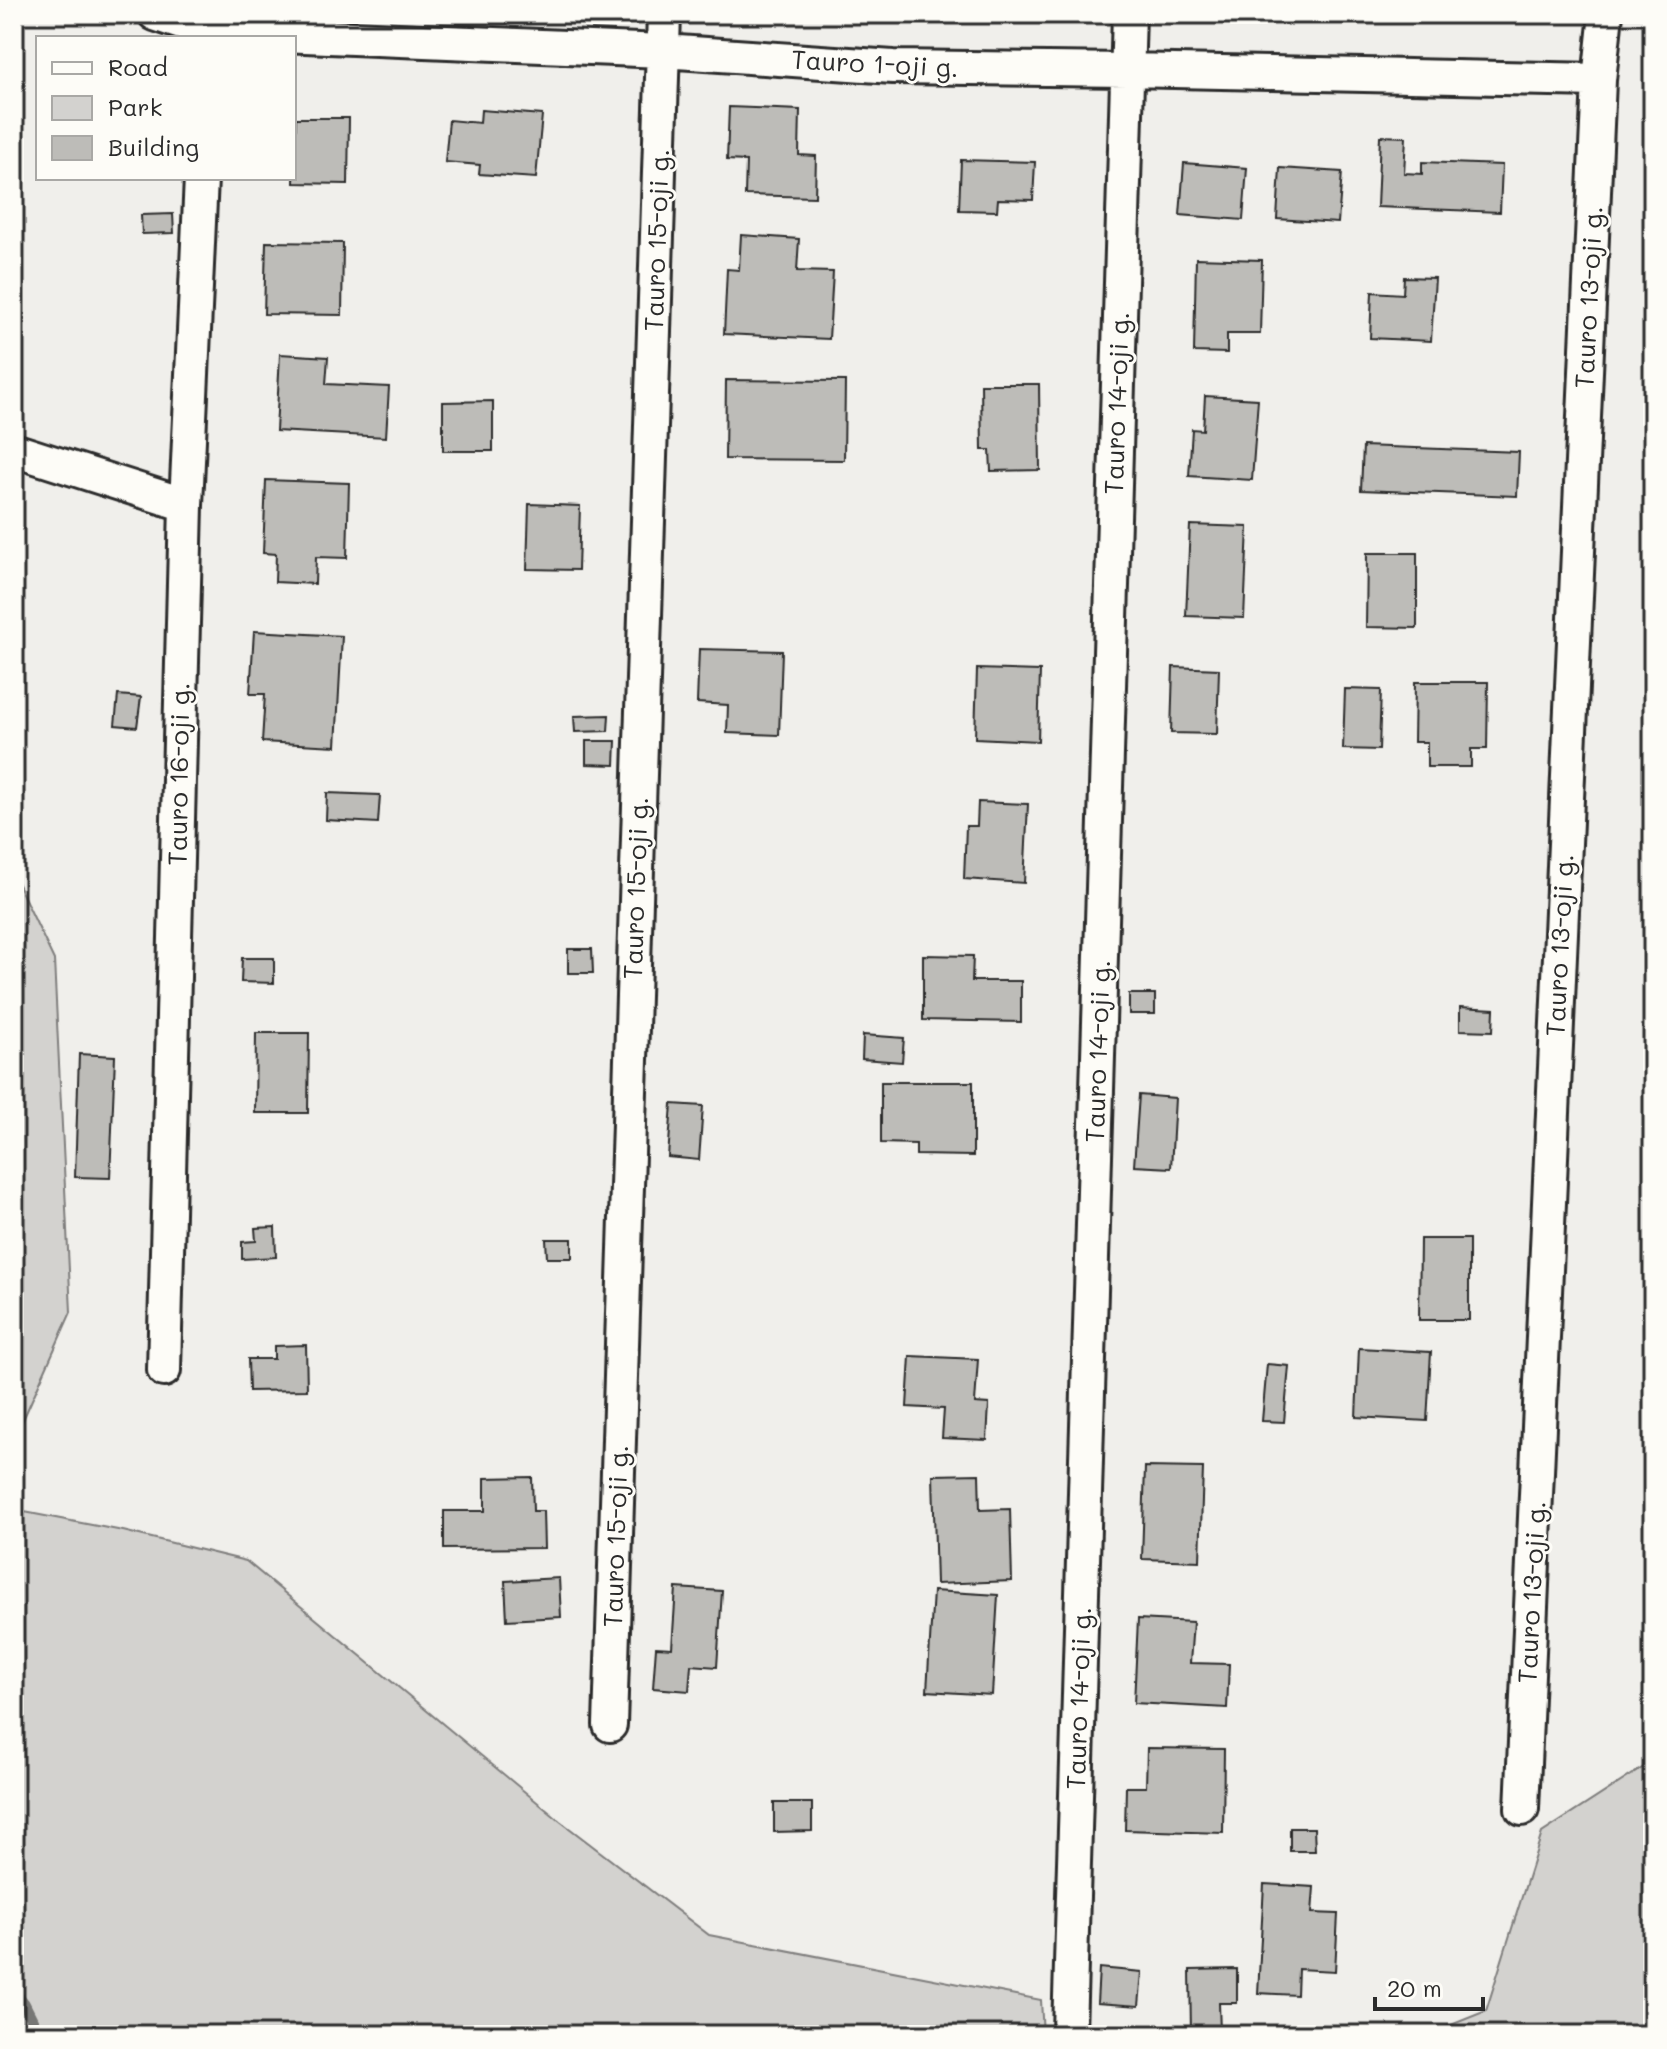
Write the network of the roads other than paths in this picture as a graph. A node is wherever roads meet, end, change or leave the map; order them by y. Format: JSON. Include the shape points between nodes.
{"nodes":[{"id":1,"x":155,"y":14,"type":"edge"},
{"id":2,"x":664,"y":14,"type":"edge"},
{"id":3,"x":1129,"y":14,"type":"edge"},
{"id":4,"x":1606,"y":14,"type":"edge"},
{"id":5,"x":208,"y":28,"type":"edge"},
{"id":6,"x":663,"y":51,"type":"junction"},
{"id":7,"x":1127,"y":70,"type":"junction"},
{"id":8,"x":1599,"y":80,"type":"junction"},
{"id":9,"x":201,"y":180,"type":"edge"},
{"id":10,"x":14,"y":450,"type":"edge"},
{"id":11,"x":186,"y":505,"type":"junction"},
{"id":12,"x":164,"y":1370,"type":"dead end"},
{"id":13,"x":610,"y":1725,"type":"dead end"},
{"id":14,"x":1522,"y":1809,"type":"dead end"},
{"id":15,"x":1069,"y":2031,"type":"dead end"}],
"edges":[{"from":1,"to":5,"type":"street","name":"Tauro 1-oji g."},
{"from":2,"to":6,"type":"street","name":"Tauro 15-oji g."},
{"from":3,"to":7,"type":"street","name":"Tauro 14-oji g."},
{"from":4,"to":8,"type":"street","name":"Tauro 13-oji g."},
{"from":5,"to":6,"type":"street","name":"Tauro 1-oji g."},
{"from":6,"to":7,"type":"street","name":"Tauro 1-oji g.","via":[[893,67]]},
{"from":6,"to":13,"type":"street","name":"Tauro 15-oji g."},
{"from":7,"to":8,"type":"street","name":"Tauro 1-oji g."},
{"from":7,"to":15,"type":"street","name":"Tauro 14-oji g."},
{"from":8,"to":14,"type":"street","name":"Tauro 13-oji g."},
{"from":9,"to":11,"type":"street","name":"Tauro 16-oji g."},
{"from":10,"to":11,"type":"street"},
{"from":11,"to":12,"type":"street","name":"Tauro 16-oji g."}]}
